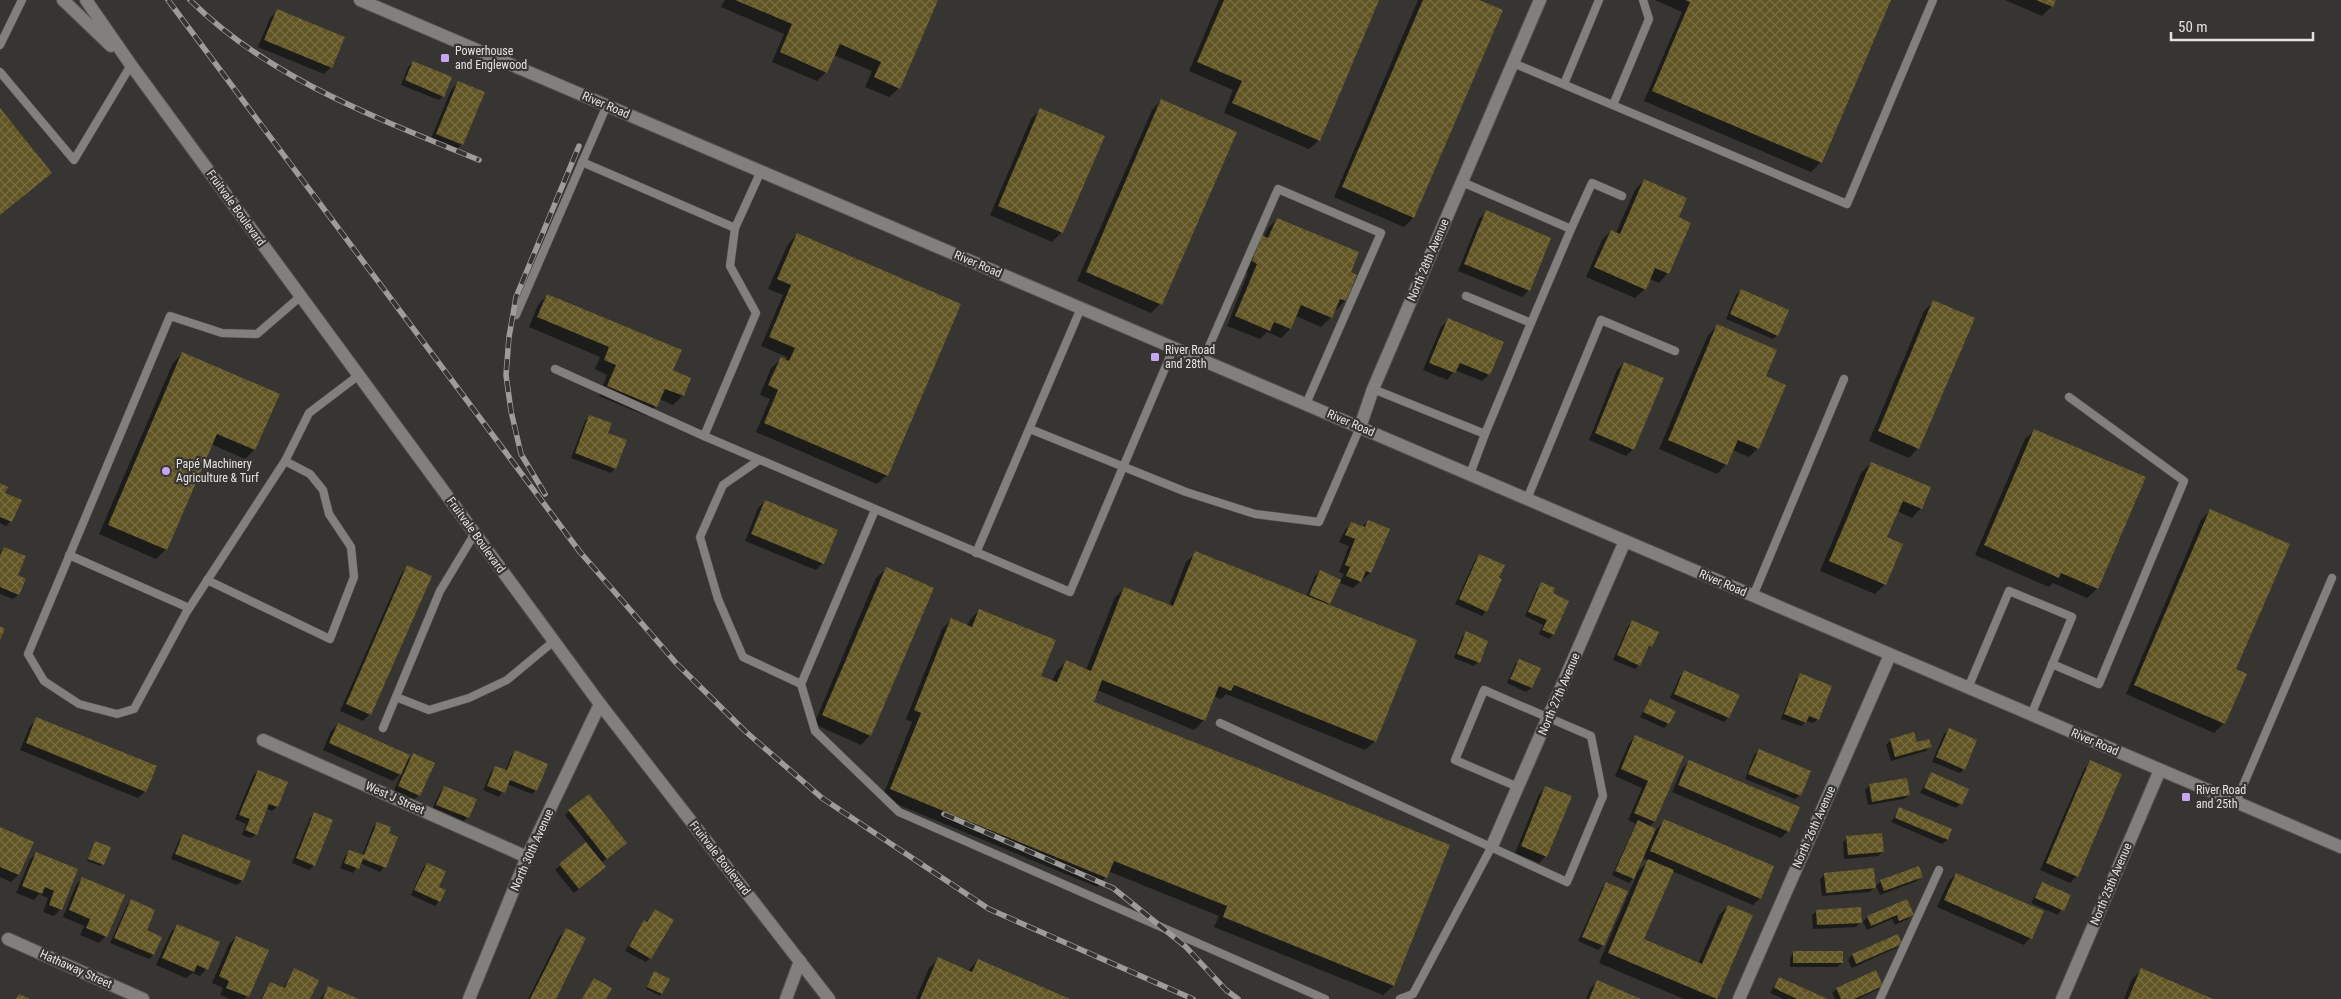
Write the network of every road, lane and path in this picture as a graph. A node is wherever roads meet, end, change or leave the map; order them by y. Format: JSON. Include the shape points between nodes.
{"nodes":[{"id":1,"x":22,"y":0,"type":"edge"},
{"id":2,"x":63,"y":0,"type":"edge"},
{"id":3,"x":86,"y":0,"type":"edge"},
{"id":4,"x":360,"y":0,"type":"edge"},
{"id":5,"x":1540,"y":0,"type":"edge"},
{"id":6,"x":1599,"y":0,"type":"edge"},
{"id":7,"x":1643,"y":0,"type":"edge"},
{"id":8,"x":1933,"y":0,"type":"edge"},
{"id":9,"x":0,"y":46,"type":"edge"},
{"id":10,"x":1513,"y":63,"type":"junction"},
{"id":11,"x":131,"y":65,"type":"junction"},
{"id":12,"x":0,"y":72,"type":"edge"},
{"id":13,"x":1564,"y":84,"type":"junction"},
{"id":14,"x":607,"y":105,"type":"junction"},
{"id":15,"x":1612,"y":105,"type":"junction"},
{"id":16,"x":582,"y":162,"type":"junction"},
{"id":17,"x":761,"y":171,"type":"junction"},
{"id":18,"x":1462,"y":182,"type":"junction"},
{"id":19,"x":1622,"y":196,"type":"dead end"},
{"id":20,"x":735,"y":228,"type":"junction"},
{"id":21,"x":1571,"y":229,"type":"junction"},
{"id":22,"x":301,"y":296,"type":"junction"},
{"id":23,"x":1466,"y":296,"type":"dead end"},
{"id":24,"x":1081,"y":308,"type":"junction"},
{"id":25,"x":516,"y":315,"type":"dead end"},
{"id":26,"x":1531,"y":323,"type":"junction"},
{"id":27,"x":1174,"y":347,"type":"junction"},
{"id":28,"x":1676,"y":351,"type":"dead end"},
{"id":29,"x":1203,"y":360,"type":"junction"},
{"id":30,"x":555,"y":369,"type":"dead end"},
{"id":31,"x":359,"y":375,"type":"junction"},
{"id":32,"x":1844,"y":379,"type":"dead end"},
{"id":33,"x":1373,"y":389,"type":"junction"},
{"id":34,"x":2070,"y":397,"type":"dead end"},
{"id":35,"x":1306,"y":404,"type":"junction"},
{"id":36,"x":1360,"y":427,"type":"junction"},
{"id":37,"x":1030,"y":429,"type":"junction"},
{"id":38,"x":1485,"y":434,"type":"junction"},
{"id":39,"x":704,"y":436,"type":"junction"},
{"id":40,"x":759,"y":460,"type":"junction"},
{"id":41,"x":285,"y":461,"type":"junction"},
{"id":42,"x":1123,"y":468,"type":"junction"},
{"id":43,"x":1470,"y":474,"type":"junction"},
{"id":44,"x":1527,"y":499,"type":"junction"},
{"id":45,"x":875,"y":510,"type":"junction"},
{"id":46,"x":475,"y":533,"type":"junction"},
{"id":47,"x":1625,"y":541,"type":"junction"},
{"id":48,"x":976,"y":553,"type":"junction"},
{"id":49,"x":69,"y":555,"type":"junction"},
{"id":50,"x":2332,"y":578,"type":"dead end"},
{"id":51,"x":207,"y":580,"type":"junction"},
{"id":52,"x":1753,"y":596,"type":"junction"},
{"id":53,"x":189,"y":608,"type":"junction"},
{"id":54,"x":554,"y":641,"type":"junction"},
{"id":55,"x":1890,"y":655,"type":"junction"},
{"id":56,"x":2052,"y":664,"type":"junction"},
{"id":57,"x":801,"y":684,"type":"junction"},
{"id":58,"x":1968,"y":688,"type":"junction"},
{"id":59,"x":396,"y":697,"type":"junction"},
{"id":60,"x":600,"y":704,"type":"junction"},
{"id":61,"x":2030,"y":714,"type":"junction"},
{"id":62,"x":1549,"y":717,"type":"junction"},
{"id":63,"x":1220,"y":723,"type":"dead end"},
{"id":64,"x":383,"y":728,"type":"dead end"},
{"id":65,"x":263,"y":740,"type":"dead end"},
{"id":66,"x":2160,"y":770,"type":"junction"},
{"id":67,"x":1518,"y":788,"type":"junction"},
{"id":68,"x":2236,"y":802,"type":"junction"},
{"id":69,"x":1492,"y":846,"type":"junction"},
{"id":70,"x":2341,"y":847,"type":"edge"},
{"id":71,"x":527,"y":857,"type":"junction"},
{"id":72,"x":1939,"y":870,"type":"dead end"},
{"id":73,"x":8,"y":939,"type":"dead end"},
{"id":74,"x":800,"y":961,"type":"junction"},
{"id":75,"x":144,"y":999,"type":"edge"},
{"id":76,"x":468,"y":999,"type":"edge"},
{"id":77,"x":786,"y":999,"type":"edge"},
{"id":78,"x":829,"y":999,"type":"edge"},
{"id":79,"x":1325,"y":999,"type":"edge"},
{"id":80,"x":1400,"y":999,"type":"edge"},
{"id":81,"x":1739,"y":999,"type":"edge"},
{"id":82,"x":1880,"y":999,"type":"edge"},
{"id":83,"x":2062,"y":999,"type":"edge"}],
"edges":[{"from":1,"to":9,"type":"lane"},
{"from":2,"to":11,"type":"street","name":"Fruitvale Boulevard"},
{"from":3,"to":11,"type":"street","name":"Fruitvale Boulevard"},
{"from":4,"to":14,"type":"street","name":"River Road"},
{"from":5,"to":10,"type":"street","name":"North 28th Avenue"},
{"from":6,"to":13,"type":"lane"},
{"from":7,"to":15,"type":"lane","via":[[1649,19]]},
{"from":8,"to":15,"type":"lane","via":[[1847,204]]},
{"from":10,"to":13,"type":"lane"},
{"from":10,"to":18,"type":"street","name":"North 28th Avenue"},
{"from":11,"to":12,"type":"lane","via":[[74,160]]},
{"from":11,"to":22,"type":"street","name":"Fruitvale Boulevard"},
{"from":13,"to":15,"type":"lane"},
{"from":14,"to":16,"type":"lane"},
{"from":14,"to":17,"type":"street","name":"River Road"},
{"from":16,"to":20,"type":"lane"},
{"from":16,"to":25,"type":"lane"},
{"from":17,"to":20,"type":"lane"},
{"from":17,"to":24,"type":"street","name":"River Road"},
{"from":18,"to":21,"type":"lane"},
{"from":18,"to":33,"type":"street","name":"North 28th Avenue"},
{"from":19,"to":21,"type":"lane","via":[[1592,182]]},
{"from":20,"to":39,"type":"lane","via":[[730,266],[756,313]]},
{"from":21,"to":26,"type":"lane"},
{"from":22,"to":31,"type":"street","name":"Fruitvale Boulevard"},
{"from":22,"to":49,"type":"lane","via":[[257,334],[222,333],[170,316]]},
{"from":23,"to":26,"type":"lane"},
{"from":24,"to":27,"type":"street","name":"River Road"},
{"from":24,"to":37,"type":"lane"},
{"from":26,"to":38,"type":"lane"},
{"from":27,"to":29,"type":"street","name":"River Road"},
{"from":27,"to":42,"type":"lane"},
{"from":28,"to":44,"type":"lane","via":[[1601,320]]},
{"from":29,"to":35,"type":"street","name":"River Road"},
{"from":29,"to":35,"type":"lane","via":[[1278,189],[1381,234]]},
{"from":30,"to":39,"type":"lane"},
{"from":31,"to":41,"type":"lane","via":[[309,412]]},
{"from":31,"to":46,"type":"street","name":"Fruitvale Boulevard"},
{"from":32,"to":52,"type":"lane"},
{"from":33,"to":36,"type":"street","name":"North 28th Avenue"},
{"from":33,"to":38,"type":"lane"},
{"from":34,"to":56,"type":"lane","via":[[2184,481],[2099,684]]},
{"from":35,"to":36,"type":"street","name":"River Road"},
{"from":36,"to":42,"type":"lane","name":"North 28th Avenue","via":[[1319,522],[1255,514]]},
{"from":36,"to":43,"type":"street","name":"River Road"},
{"from":37,"to":42,"type":"lane"},
{"from":37,"to":48,"type":"lane"},
{"from":38,"to":43,"type":"lane"},
{"from":39,"to":40,"type":"lane"},
{"from":40,"to":45,"type":"lane"},
{"from":40,"to":57,"type":"lane","via":[[723,485],[700,537],[718,600],[744,657]]},
{"from":41,"to":51,"type":"lane"},
{"from":41,"to":51,"type":"lane","via":[[310,474],[323,490],[329,514],[351,547],[354,577],[330,639]]},
{"from":42,"to":48,"type":"lane","via":[[1070,592]]},
{"from":43,"to":44,"type":"street","name":"River Road"},
{"from":44,"to":47,"type":"street","name":"River Road"},
{"from":45,"to":48,"type":"lane"},
{"from":45,"to":57,"type":"lane"},
{"from":46,"to":54,"type":"street","name":"Fruitvale Boulevard"},
{"from":46,"to":59,"type":"lane","via":[[440,591]]},
{"from":47,"to":52,"type":"street","name":"River Road"},
{"from":47,"to":62,"type":"street","name":"North 27th Avenue"},
{"from":49,"to":53,"type":"lane"},
{"from":49,"to":53,"type":"lane","via":[[28,654],[44,681],[79,704],[118,714],[134,709]]},
{"from":50,"to":68,"type":"lane"},
{"from":51,"to":53,"type":"lane"},
{"from":52,"to":55,"type":"street","name":"River Road"},
{"from":54,"to":59,"type":"lane","via":[[506,680],[469,698],[430,710]]},
{"from":54,"to":60,"type":"street","name":"Fruitvale Boulevard"},
{"from":55,"to":58,"type":"street","name":"River Road"},
{"from":55,"to":81,"type":"street","name":"North 26th Avenue"},
{"from":56,"to":58,"type":"lane","via":[[2072,617],[2009,591]]},
{"from":56,"to":61,"type":"lane"},
{"from":57,"to":79,"type":"lane","via":[[815,731],[899,812]]},
{"from":58,"to":61,"type":"street","name":"River Road"},
{"from":59,"to":64,"type":"lane"},
{"from":60,"to":71,"type":"street","name":"North 30th Avenue"},
{"from":60,"to":74,"type":"street","name":"Fruitvale Boulevard"},
{"from":61,"to":66,"type":"street","name":"River Road"},
{"from":62,"to":67,"type":"street","name":"North 27th Avenue"},
{"from":62,"to":67,"type":"lane","via":[[1484,690],[1455,760]]},
{"from":62,"to":69,"type":"lane","via":[[1591,736],[1603,796],[1568,882]]},
{"from":63,"to":69,"type":"lane"},
{"from":65,"to":71,"type":"street","name":"West J Street"},
{"from":66,"to":68,"type":"street","name":"River Road"},
{"from":66,"to":83,"type":"street","name":"North 25th Avenue"},
{"from":67,"to":69,"type":"street","name":"North 27th Avenue"},
{"from":68,"to":70,"type":"street","name":"River Road"},
{"from":69,"to":80,"type":"lane","via":[[1414,994]]},
{"from":71,"to":76,"type":"street","name":"North 30th Avenue"},
{"from":72,"to":82,"type":"lane"},
{"from":73,"to":75,"type":"street","name":"Hathaway Street"},
{"from":74,"to":77,"type":"street"},
{"from":74,"to":78,"type":"street","name":"Fruitvale Boulevard"}]}
